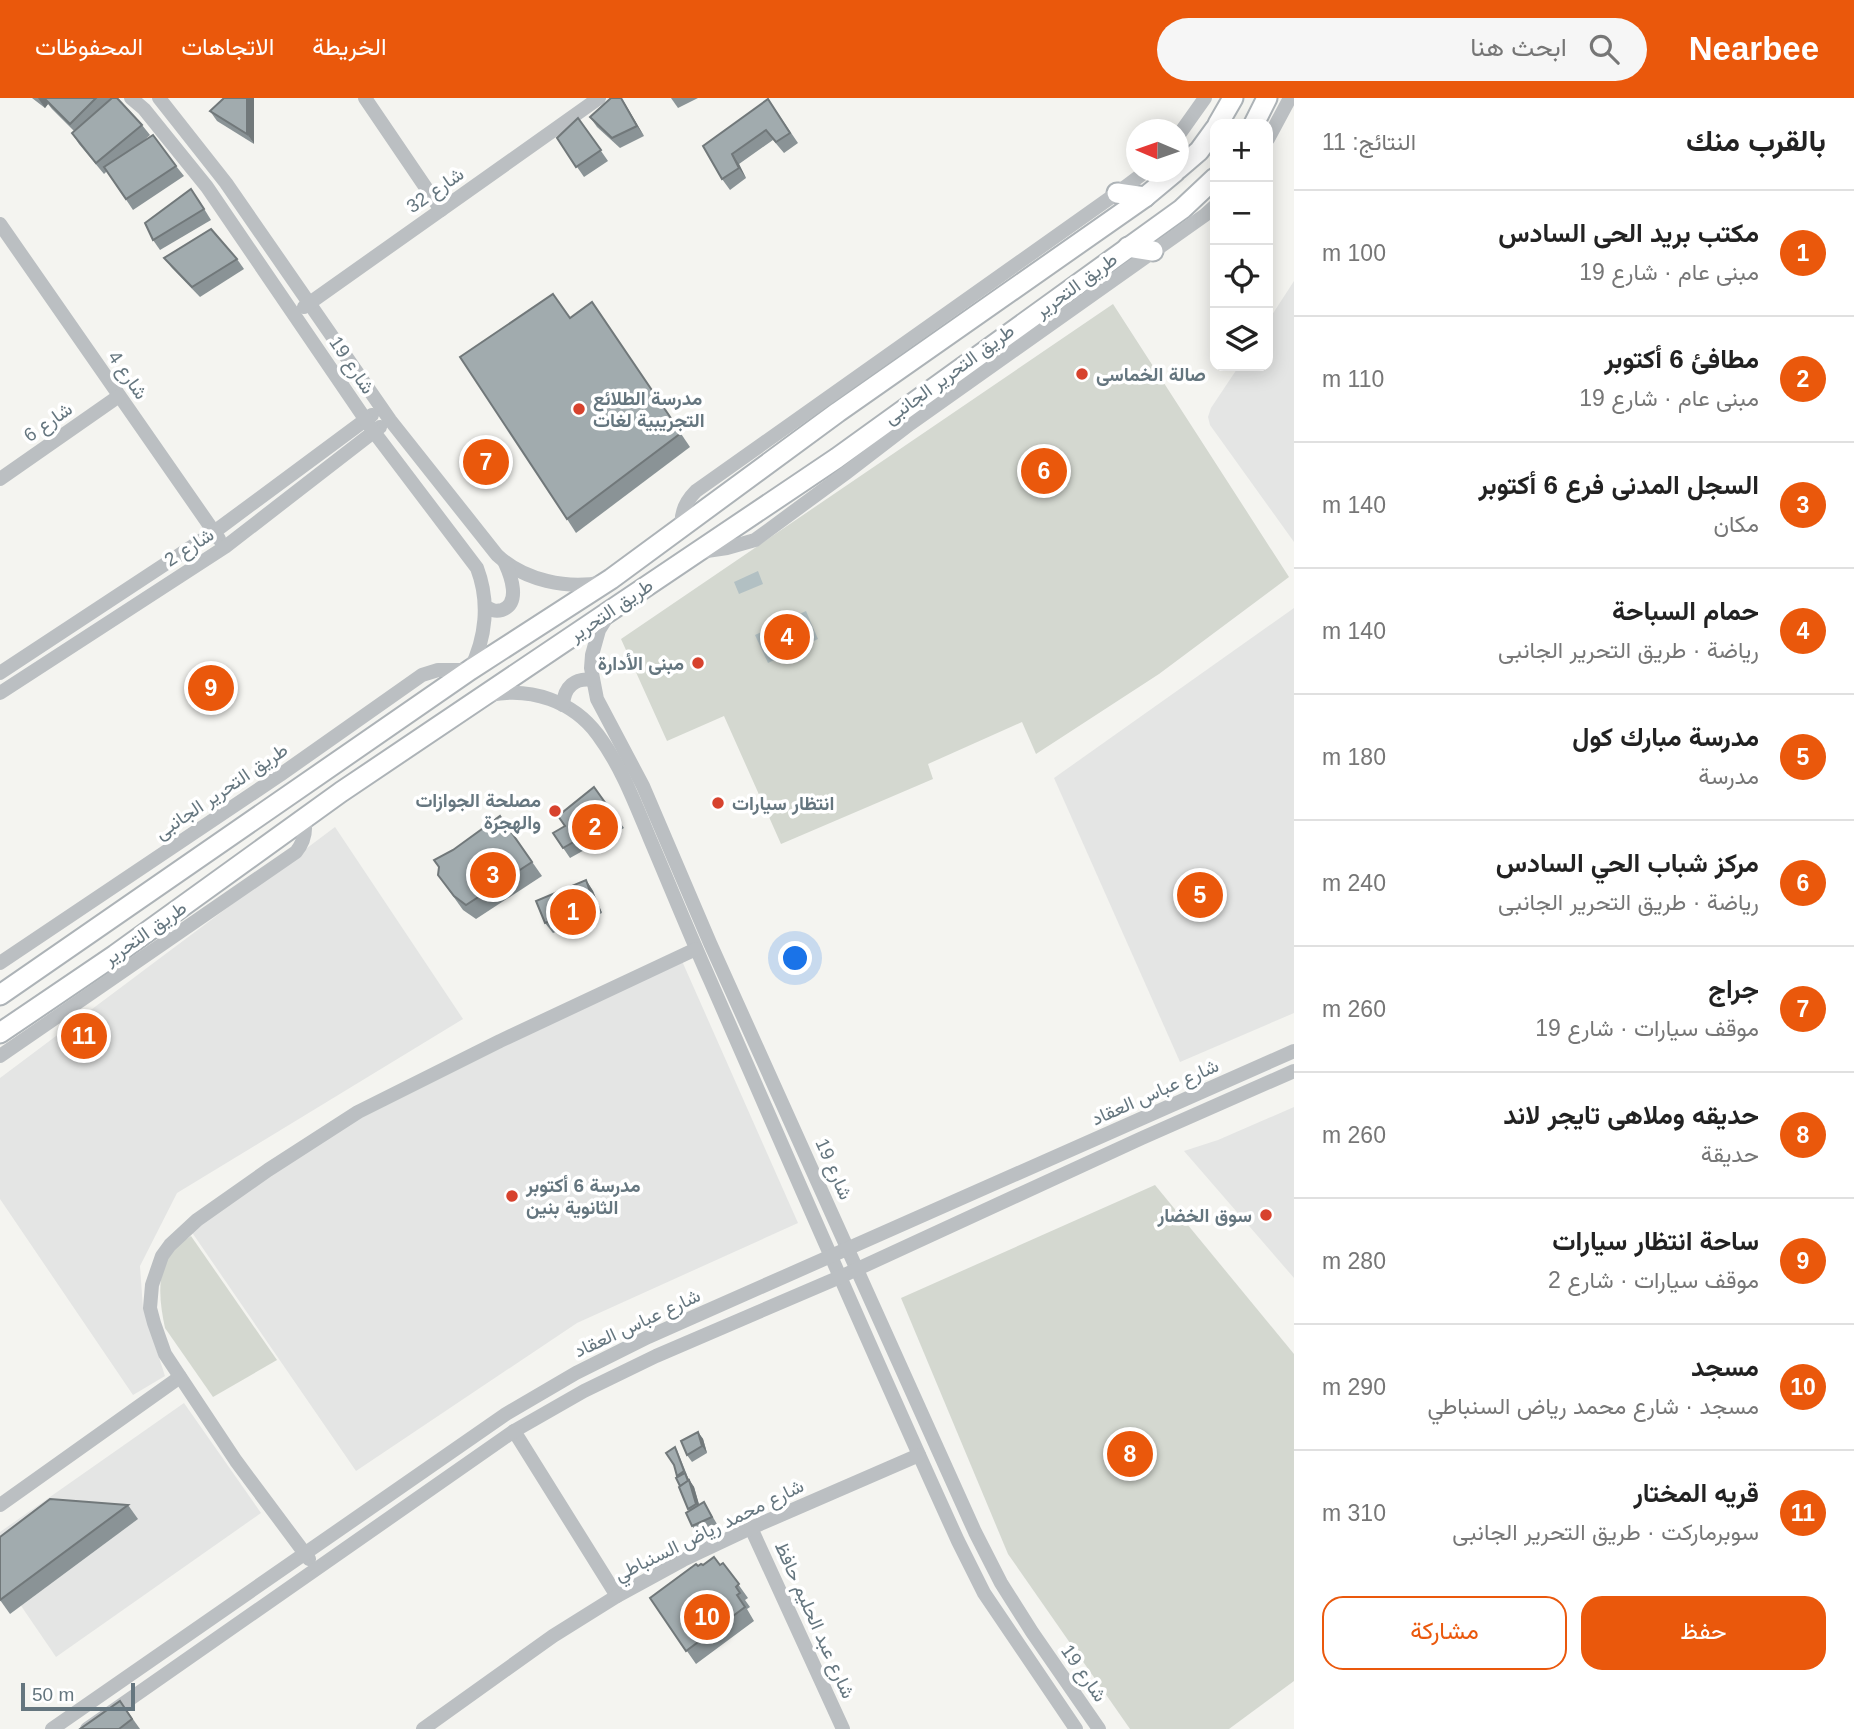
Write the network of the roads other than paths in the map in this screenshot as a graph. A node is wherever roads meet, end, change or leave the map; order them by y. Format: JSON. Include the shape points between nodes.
{"nodes":[{"id":1,"x":131,"y":98,"type":"edge"},
{"id":2,"x":159,"y":98,"type":"edge"},
{"id":3,"x":365,"y":98,"type":"edge"},
{"id":4,"x":599,"y":98,"type":"edge"},
{"id":5,"x":1205,"y":98,"type":"edge"},
{"id":6,"x":1233,"y":98,"type":"edge"},
{"id":7,"x":1267,"y":98,"type":"edge"},
{"id":8,"x":1290,"y":98,"type":"edge"},
{"id":9,"x":1221,"y":119,"type":"edge"},
{"id":10,"x":1256,"y":119,"type":"edge"},
{"id":11,"x":1189,"y":121,"type":"edge"},
{"id":12,"x":1273,"y":130,"type":"edge"},
{"id":13,"x":1210,"y":136,"type":"edge"},
{"id":14,"x":1189,"y":160,"type":"edge"},
{"id":15,"x":1132,"y":182,"type":"edge"},
{"id":16,"x":1163,"y":182,"type":"edge"},
{"id":17,"x":1211,"y":182,"type":"edge"},
{"id":18,"x":1117,"y":193,"type":"junction"},
{"id":19,"x":1145,"y":197,"type":"junction"},
{"id":20,"x":441,"y":210,"type":"junction"},
{"id":21,"x":1210,"y":210,"type":"edge"},
{"id":22,"x":0,"y":224,"type":"edge"},
{"id":23,"x":1128,"y":247,"type":"junction"},
{"id":24,"x":1153,"y":251,"type":"junction"},
{"id":25,"x":310,"y":303,"type":"junction"},
{"id":26,"x":294,"y":314,"type":"junction"},
{"id":27,"x":119,"y":396,"type":"junction"},
{"id":28,"x":838,"y":412,"type":"junction"},
{"id":29,"x":386,"y":414,"type":"junction"},
{"id":30,"x":370,"y":426,"type":"junction"},
{"id":31,"x":858,"y":441,"type":"junction"},
{"id":32,"x":787,"y":449,"type":"junction"},
{"id":33,"x":811,"y":475,"type":"junction"},
{"id":34,"x":0,"y":479,"type":"edge"},
{"id":35,"x":682,"y":527,"type":"junction"},
{"id":36,"x":214,"y":532,"type":"junction"},
{"id":37,"x":225,"y":547,"type":"junction"},
{"id":38,"x":696,"y":553,"type":"junction"},
{"id":39,"x":505,"y":563,"type":"junction"},
{"id":40,"x":608,"y":581,"type":"junction"},
{"id":41,"x":485,"y":607,"type":"junction"},
{"id":42,"x":612,"y":609,"type":"junction"},
{"id":43,"x":470,"y":670,"type":"junction"},
{"id":44,"x":0,"y":673,"type":"edge"},
{"id":45,"x":593,"y":680,"type":"junction"},
{"id":46,"x":0,"y":693,"type":"edge"},
{"id":47,"x":485,"y":696,"type":"junction"},
{"id":48,"x":563,"y":705,"type":"junction"},
{"id":49,"x":637,"y":789,"type":"junction"},
{"id":50,"x":304,"y":819,"type":"junction"},
{"id":51,"x":97,"y":929,"type":"junction"},
{"id":52,"x":696,"y":949,"type":"junction"},
{"id":53,"x":115,"y":955,"type":"junction"},
{"id":54,"x":51,"y":961,"type":"junction"},
{"id":55,"x":0,"y":963,"type":"edge"},
{"id":56,"x":64,"y":989,"type":"junction"},
{"id":57,"x":0,"y":995,"type":"edge"},
{"id":58,"x":0,"y":1033,"type":"edge"},
{"id":59,"x":1294,"y":1051,"type":"edge"},
{"id":60,"x":0,"y":1056,"type":"edge"},
{"id":61,"x":1294,"y":1072,"type":"edge"},
{"id":62,"x":849,"y":1249,"type":"junction"},
{"id":63,"x":831,"y":1256,"type":"junction"},
{"id":64,"x":857,"y":1269,"type":"junction"},
{"id":65,"x":840,"y":1276,"type":"junction"},
{"id":66,"x":180,"y":1377,"type":"junction"},
{"id":67,"x":514,"y":1431,"type":"junction"},
{"id":68,"x":919,"y":1455,"type":"junction"},
{"id":69,"x":0,"y":1505,"type":"edge"},
{"id":70,"x":751,"y":1528,"type":"junction"},
{"id":71,"x":304,"y":1554,"type":"junction"},
{"id":72,"x":317,"y":1568,"type":"junction"},
{"id":73,"x":617,"y":1597,"type":"junction"},
{"id":74,"x":213,"y":1617,"type":"junction"},
{"id":75,"x":224,"y":1632,"type":"junction"},
{"id":76,"x":52,"y":1729,"type":"edge"},
{"id":77,"x":87,"y":1729,"type":"edge"},
{"id":78,"x":423,"y":1729,"type":"edge"},
{"id":79,"x":843,"y":1729,"type":"edge"},
{"id":80,"x":1076,"y":1729,"type":"edge"},
{"id":81,"x":1099,"y":1729,"type":"edge"}],
"edges":[{"from":1,"to":26,"type":"street","name":"شارع 19","via":[[207,187]]},
{"from":2,"to":25,"type":"street","name":"شارع 19","via":[[226,183]]},
{"from":3,"to":20,"type":"street"},
{"from":4,"to":20,"type":"street","name":"شارع 32"},
{"from":5,"to":11,"type":"street"},
{"from":6,"to":9,"type":"street"},
{"from":7,"to":10,"type":"street"},
{"from":8,"to":12,"type":"street"},
{"from":13,"to":14,"type":"street","name":"طريق التحرير"},
{"from":15,"to":18,"type":"street"},
{"from":16,"to":19,"type":"street","name":"طريق التحرير"},
{"from":17,"to":23,"type":"street","name":"طريق التحرير"},
{"from":18,"to":19,"type":"street"},
{"from":18,"to":35,"type":"street","via":[[696,491],[685,506]]},
{"from":19,"to":28,"type":"street","name":"طريق التحرير"},
{"from":20,"to":25,"type":"street","name":"شارع 32"},
{"from":21,"to":24,"type":"street","name":"طريق التحرير الجانبى"},
{"from":22,"to":27,"type":"street","name":"شارع 4"},
{"from":23,"to":24,"type":"street"},
{"from":23,"to":31,"type":"street","name":"طريق التحرير"},
{"from":24,"to":38,"type":"street","name":"طريق التحرير الجانبى","via":[[755,540]]},
{"from":25,"to":26,"type":"street","name":"شارع 32"},
{"from":25,"to":29,"type":"street","name":"شارع 19"},
{"from":26,"to":30,"type":"street","name":"شارع 19"},
{"from":27,"to":34,"type":"street","name":"شارع 6"},
{"from":27,"to":36,"type":"street","name":"شارع 4"},
{"from":28,"to":31,"type":"street","via":[[839,434]]},
{"from":28,"to":32,"type":"street","name":"طريق التحرير"},
{"from":29,"to":30,"type":"street","name":"شارع 2"},
{"from":29,"to":39,"type":"street","name":"شارع 19"},
{"from":30,"to":36,"type":"street","name":"شارع 2"},
{"from":30,"to":37,"type":"street","name":"شارع 2"},
{"from":30,"to":41,"type":"street","name":"شارع 19","via":[[477,568]]},
{"from":31,"to":33,"type":"street","name":"طريق التحرير"},
{"from":32,"to":33,"type":"street","via":[[807,459]]},
{"from":32,"to":35,"type":"street","name":"طريق التحرير"},
{"from":33,"to":38,"type":"street","name":"طريق التحرير"},
{"from":35,"to":40,"type":"street","name":"طريق التحرير"},
{"from":36,"to":37,"type":"street","name":"شارع 4"},
{"from":36,"to":44,"type":"street","name":"شارع 2"},
{"from":37,"to":46,"type":"street","name":"شارع 2"},
{"from":38,"to":42,"type":"street","name":"طريق التحرير"},
{"from":39,"to":40,"type":"street","name":"شارع 19","via":[[562,583]]},
{"from":39,"to":41,"type":"street","via":[[513,586],[510,603],[494,611]]},
{"from":40,"to":43,"type":"street","name":"طريق التحرير"},
{"from":41,"to":43,"type":"street","name":"شارع 19","via":[[482,640]]},
{"from":42,"to":45,"type":"street","name":"شارع 19","via":[[595,642]]},
{"from":42,"to":47,"type":"street","name":"طريق التحرير"},
{"from":43,"to":51,"type":"street","name":"طريق التحرير"},
{"from":43,"to":55,"type":"street","name":"طريق التحرير الجانبى","via":[[422,675]]},
{"from":45,"to":48,"type":"street","via":[[571,684]]},
{"from":45,"to":49,"type":"street","name":"شارع 19"},
{"from":47,"to":48,"type":"street","name":"شارع 19","via":[[519,692]]},
{"from":47,"to":50,"type":"street","name":"طريق التحرير"},
{"from":48,"to":49,"type":"street","name":"شارع 19","via":[[598,734]]},
{"from":49,"to":52,"type":"street","name":"شارع 19"},
{"from":49,"to":62,"type":"street","name":"شارع 19"},
{"from":50,"to":53,"type":"street","name":"طريق التحرير"},
{"from":50,"to":60,"type":"street","via":[[305,834],[296,852]]},
{"from":51,"to":53,"type":"street","via":[[98,945]]},
{"from":51,"to":54,"type":"street","name":"طريق التحرير"},
{"from":52,"to":63,"type":"street","name":"شارع 19"},
{"from":52,"to":66,"type":"street","via":[[358,1112],[197,1220],[162,1256],[151,1293],[157,1334]]},
{"from":53,"to":56,"type":"street","name":"طريق التحرير"},
{"from":54,"to":56,"type":"street","via":[[65,975]]},
{"from":54,"to":57,"type":"street","name":"طريق التحرير"},
{"from":56,"to":58,"type":"street","name":"طريق التحرير"},
{"from":59,"to":62,"type":"street","name":"شارع عباس العقاد"},
{"from":61,"to":64,"type":"street","name":"شارع عباس العقاد"},
{"from":62,"to":63,"type":"street","name":"شارع عباس العقاد"},
{"from":62,"to":64,"type":"street","name":"شارع 19"},
{"from":63,"to":65,"type":"street","name":"شارع 19"},
{"from":63,"to":71,"type":"street","name":"شارع عباس العقاد","via":[[576,1373],[506,1414]]},
{"from":64,"to":65,"type":"street","name":"شارع عباس العقاد"},
{"from":64,"to":81,"type":"street","name":"شارع 19","via":[[1001,1583]]},
{"from":65,"to":67,"type":"street","name":"شارع عباس العقاد","via":[[656,1356]]},
{"from":65,"to":68,"type":"street","name":"شارع 19"},
{"from":66,"to":69,"type":"street"},
{"from":66,"to":71,"type":"street"},
{"from":67,"to":72,"type":"street","name":"شارع عباس العقاد"},
{"from":67,"to":73,"type":"street"},
{"from":68,"to":70,"type":"street","name":"شارع محمد رياض السنباطي"},
{"from":68,"to":80,"type":"street","name":"شارع 19","via":[[984,1593]]},
{"from":70,"to":73,"type":"street","name":"شارع محمد رياض السنباطي"},
{"from":70,"to":79,"type":"street","name":"شارع عبد الحليم حافظ"},
{"from":71,"to":72,"type":"street"},
{"from":71,"to":74,"type":"street","name":"شارع عباس العقاد"},
{"from":72,"to":75,"type":"street","name":"شارع عباس العقاد"},
{"from":73,"to":78,"type":"street","name":"شارع محمد رياض السنباطي","via":[[553,1636]]},
{"from":74,"to":75,"type":"street"},
{"from":74,"to":76,"type":"street","name":"شارع عباس العقاد"},
{"from":75,"to":77,"type":"street","name":"شارع عباس العقاد"}]}
